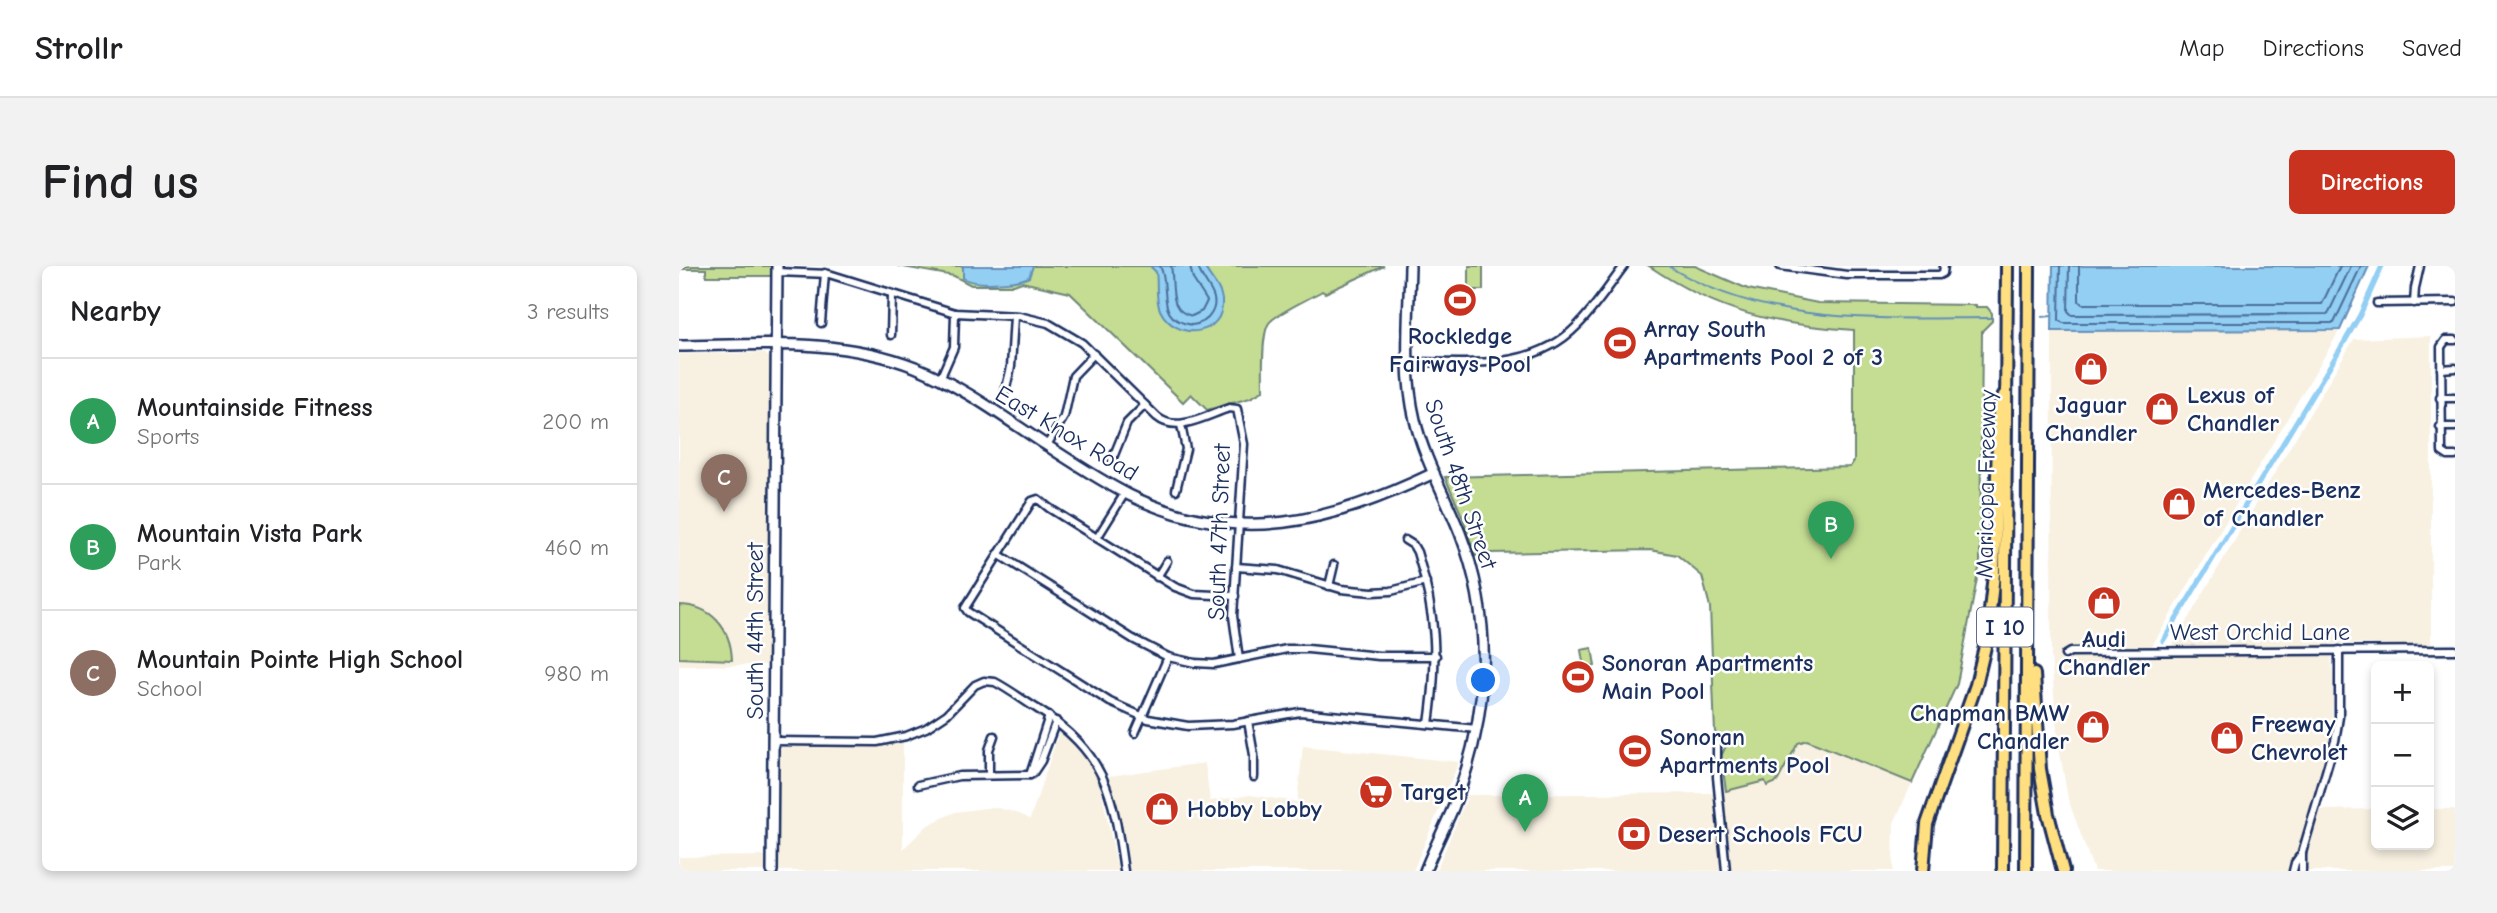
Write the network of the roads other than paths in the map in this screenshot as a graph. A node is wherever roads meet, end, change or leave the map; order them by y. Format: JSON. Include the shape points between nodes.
{"nodes":[{"id":1,"x":1410,"y":266,"type":"edge"},
{"id":2,"x":1624,"y":266,"type":"edge"},
{"id":3,"x":1780,"y":266,"type":"edge"},
{"id":4,"x":2007,"y":266,"type":"edge"},
{"id":5,"x":2029,"y":266,"type":"edge"},
{"id":6,"x":2420,"y":266,"type":"edge"},
{"id":7,"x":777,"y":269,"type":"edge"},
{"id":8,"x":1944,"y":270,"type":"edge"},
{"id":9,"x":825,"y":273,"type":"junction"},
{"id":10,"x":892,"y":295,"type":"junction"},
{"id":11,"x":2455,"y":302,"type":"edge"},
{"id":12,"x":2377,"y":303,"type":"dead end"},
{"id":13,"x":2414,"y":303,"type":"junction"},
{"id":14,"x":955,"y":313,"type":"junction"},
{"id":15,"x":1014,"y":316,"type":"junction"},
{"id":16,"x":821,"y":323,"type":"dead end"},
{"id":17,"x":891,"y":335,"type":"dead end"},
{"id":18,"x":2455,"y":340,"type":"edge"},
{"id":19,"x":776,"y":345,"type":"junction"},
{"id":20,"x":679,"y":346,"type":"edge"},
{"id":21,"x":1094,"y":355,"type":"junction"},
{"id":22,"x":1409,"y":362,"type":"junction"},
{"id":23,"x":2441,"y":369,"type":"junction"},
{"id":24,"x":2455,"y":369,"type":"edge"},
{"id":25,"x":940,"y":379,"type":"junction"},
{"id":26,"x":2008,"y":382,"type":"junction"},
{"id":27,"x":1005,"y":392,"type":"dead end"},
{"id":28,"x":2440,"y":398,"type":"junction"},
{"id":29,"x":2455,"y":398,"type":"edge"},
{"id":30,"x":1145,"y":405,"type":"junction"},
{"id":31,"x":1181,"y":425,"type":"junction"},
{"id":32,"x":2440,"y":427,"type":"junction"},
{"id":33,"x":2455,"y":427,"type":"edge"},
{"id":34,"x":1047,"y":445,"type":"junction"},
{"id":35,"x":2455,"y":456,"type":"edge"},
{"id":36,"x":1112,"y":460,"type":"dead end"},
{"id":37,"x":1434,"y":473,"type":"junction"},
{"id":38,"x":1176,"y":490,"type":"dead end"},
{"id":39,"x":1125,"y":493,"type":"junction"},
{"id":40,"x":1239,"y":524,"type":"junction"},
{"id":41,"x":1097,"y":538,"type":"junction"},
{"id":42,"x":1405,"y":540,"type":"dead end"},
{"id":43,"x":998,"y":554,"type":"junction"},
{"id":44,"x":1167,"y":561,"type":"dead end"},
{"id":45,"x":2028,"y":562,"type":"junction"},
{"id":46,"x":1334,"y":565,"type":"dead end"},
{"id":47,"x":1236,"y":567,"type":"junction"},
{"id":48,"x":1157,"y":577,"type":"junction"},
{"id":49,"x":1426,"y":582,"type":"junction"},
{"id":50,"x":1328,"y":586,"type":"junction"},
{"id":51,"x":1235,"y":596,"type":"junction"},
{"id":52,"x":2339,"y":650,"type":"junction"},
{"id":53,"x":2455,"y":650,"type":"edge"},
{"id":54,"x":2065,"y":655,"type":"dead end"},
{"id":55,"x":1436,"y":656,"type":"junction"},
{"id":56,"x":1168,"y":657,"type":"junction"},
{"id":57,"x":1239,"y":659,"type":"junction"},
{"id":58,"x":1142,"y":716,"type":"junction"},
{"id":59,"x":1052,"y":719,"type":"junction"},
{"id":60,"x":1248,"y":721,"type":"junction"},
{"id":61,"x":1429,"y":724,"type":"junction"},
{"id":62,"x":1476,"y":729,"type":"junction"},
{"id":63,"x":1135,"y":733,"type":"dead end"},
{"id":64,"x":994,"y":736,"type":"dead end"},
{"id":65,"x":773,"y":741,"type":"junction"},
{"id":66,"x":1717,"y":743,"type":"dead end"},
{"id":67,"x":989,"y":775,"type":"junction"},
{"id":68,"x":1254,"y":777,"type":"dead end"},
{"id":69,"x":918,"y":785,"type":"dead end"},
{"id":70,"x":2302,"y":853,"type":"junction"},
{"id":71,"x":772,"y":871,"type":"edge"},
{"id":72,"x":1124,"y":871,"type":"edge"},
{"id":73,"x":1425,"y":871,"type":"edge"},
{"id":74,"x":1726,"y":871,"type":"edge"},
{"id":75,"x":1923,"y":871,"type":"edge"},
{"id":76,"x":2003,"y":871,"type":"edge"},
{"id":77,"x":2026,"y":871,"type":"edge"},
{"id":78,"x":2063,"y":871,"type":"edge"},
{"id":79,"x":2293,"y":871,"type":"edge"},
{"id":80,"x":2302,"y":871,"type":"edge"}],
"edges":[{"from":1,"to":22,"type":"street","name":"South 48th Street"},
{"from":2,"to":22,"type":"street","via":[[1577,326],[1546,348],[1507,362]]},
{"from":3,"to":8,"type":"street","via":[[1847,275]]},
{"from":4,"to":26,"type":"highway","name":"Maricopa Freeway","number":"I 10"},
{"from":5,"to":45,"type":"highway","name":"Maricopa Freeway","number":"I 10"},
{"from":6,"to":13,"type":"street"},
{"from":7,"to":9,"type":"street"},
{"from":7,"to":19,"type":"street","name":"South 44th Street"},
{"from":9,"to":10,"type":"street"},
{"from":9,"to":16,"type":"street"},
{"from":10,"to":14,"type":"street"},
{"from":10,"to":17,"type":"street"},
{"from":11,"to":13,"type":"street"},
{"from":12,"to":13,"type":"street"},
{"from":14,"to":15,"type":"street"},
{"from":14,"to":25,"type":"street","via":[[954,347]]},
{"from":15,"to":21,"type":"street","via":[[1060,328]]},
{"from":15,"to":27,"type":"street"},
{"from":18,"to":23,"type":"street","via":[[2442,342]]},
{"from":19,"to":20,"type":"street","name":"East Knox Road"},
{"from":19,"to":25,"type":"street","name":"East Knox Road","via":[[860,350]]},
{"from":19,"to":65,"type":"street","name":"South 44th Street"},
{"from":21,"to":30,"type":"street"},
{"from":21,"to":34,"type":"street","via":[[1070,382],[1066,412]]},
{"from":22,"to":37,"type":"street","name":"South 48th Street","via":[[1415,421]]},
{"from":23,"to":24,"type":"street"},
{"from":23,"to":28,"type":"street"},
{"from":25,"to":34,"type":"street","name":"East Knox Road"},
{"from":26,"to":75,"type":"highway","via":[[1999,409],[1994,574],[1987,638],[1973,696],[1927,824]]},
{"from":26,"to":76,"type":"highway","name":"Maricopa Freeway","number":"I 10"},
{"from":28,"to":29,"type":"street"},
{"from":28,"to":32,"type":"street"},
{"from":30,"to":31,"type":"street","via":[[1161,421]]},
{"from":30,"to":36,"type":"street","via":[[1127,423]]},
{"from":31,"to":38,"type":"street","via":[[1186,449]]},
{"from":31,"to":40,"type":"street","name":"South 47th Street","via":[[1229,408],[1238,412],[1244,444]]},
{"from":32,"to":33,"type":"street"},
{"from":32,"to":35,"type":"street","via":[[2442,452]]},
{"from":34,"to":39,"type":"street","name":"East Knox Road"},
{"from":37,"to":40,"type":"street","name":"East Knox Road","via":[[1335,513],[1277,524]]},
{"from":37,"to":62,"type":"street","name":"South 48th Street","via":[[1465,547],[1479,605],[1483,664]]},
{"from":39,"to":40,"type":"street","name":"East Knox Road","via":[[1185,515]]},
{"from":39,"to":41,"type":"street"},
{"from":40,"to":47,"type":"street","name":"South 47th Street"},
{"from":41,"to":43,"type":"street","via":[[1038,499],[1031,501]]},
{"from":41,"to":48,"type":"street"},
{"from":42,"to":49,"type":"street","via":[[1417,552]]},
{"from":43,"to":56,"type":"street"},
{"from":43,"to":58,"type":"street","via":[[965,608],[968,612],[1110,702]]},
{"from":44,"to":48,"type":"street"},
{"from":45,"to":77,"type":"highway","name":"Maricopa Freeway","number":"I 10"},
{"from":45,"to":78,"type":"highway","via":[[2040,769]]},
{"from":46,"to":50,"type":"street"},
{"from":47,"to":50,"type":"street","via":[[1278,570]]},
{"from":47,"to":51,"type":"street","name":"South 47th Street"},
{"from":48,"to":51,"type":"street","via":[[1187,593]]},
{"from":49,"to":50,"type":"street","via":[[1381,592]]},
{"from":49,"to":55,"type":"street"},
{"from":51,"to":57,"type":"street","name":"South 47th Street"},
{"from":52,"to":53,"type":"street","name":"West Orchid Lane"},
{"from":52,"to":54,"type":"street","name":"West Orchid Lane"},
{"from":52,"to":70,"type":"street","via":[[2335,741]]},
{"from":55,"to":57,"type":"street","via":[[1287,649]]},
{"from":55,"to":61,"type":"street"},
{"from":56,"to":57,"type":"street","via":[[1215,664]]},
{"from":56,"to":58,"type":"street"},
{"from":58,"to":60,"type":"street","via":[[1188,726]]},
{"from":58,"to":63,"type":"street"},
{"from":59,"to":65,"type":"street","via":[[989,681],[975,685],[947,714],[906,736],[877,741]]},
{"from":59,"to":67,"type":"street","via":[[1030,775]]},
{"from":59,"to":72,"type":"street","via":[[1081,743],[1101,773]]},
{"from":60,"to":61,"type":"street","via":[[1300,712]]},
{"from":60,"to":68,"type":"street"},
{"from":61,"to":62,"type":"street"},
{"from":62,"to":73,"type":"street","name":"South 48th Street","via":[[1456,799]]},
{"from":64,"to":67,"type":"street"},
{"from":65,"to":71,"type":"street","name":"South 44th Street"},
{"from":66,"to":74,"type":"street"},
{"from":67,"to":69,"type":"street"},
{"from":70,"to":79,"type":"street"},
{"from":70,"to":80,"type":"street"}]}
